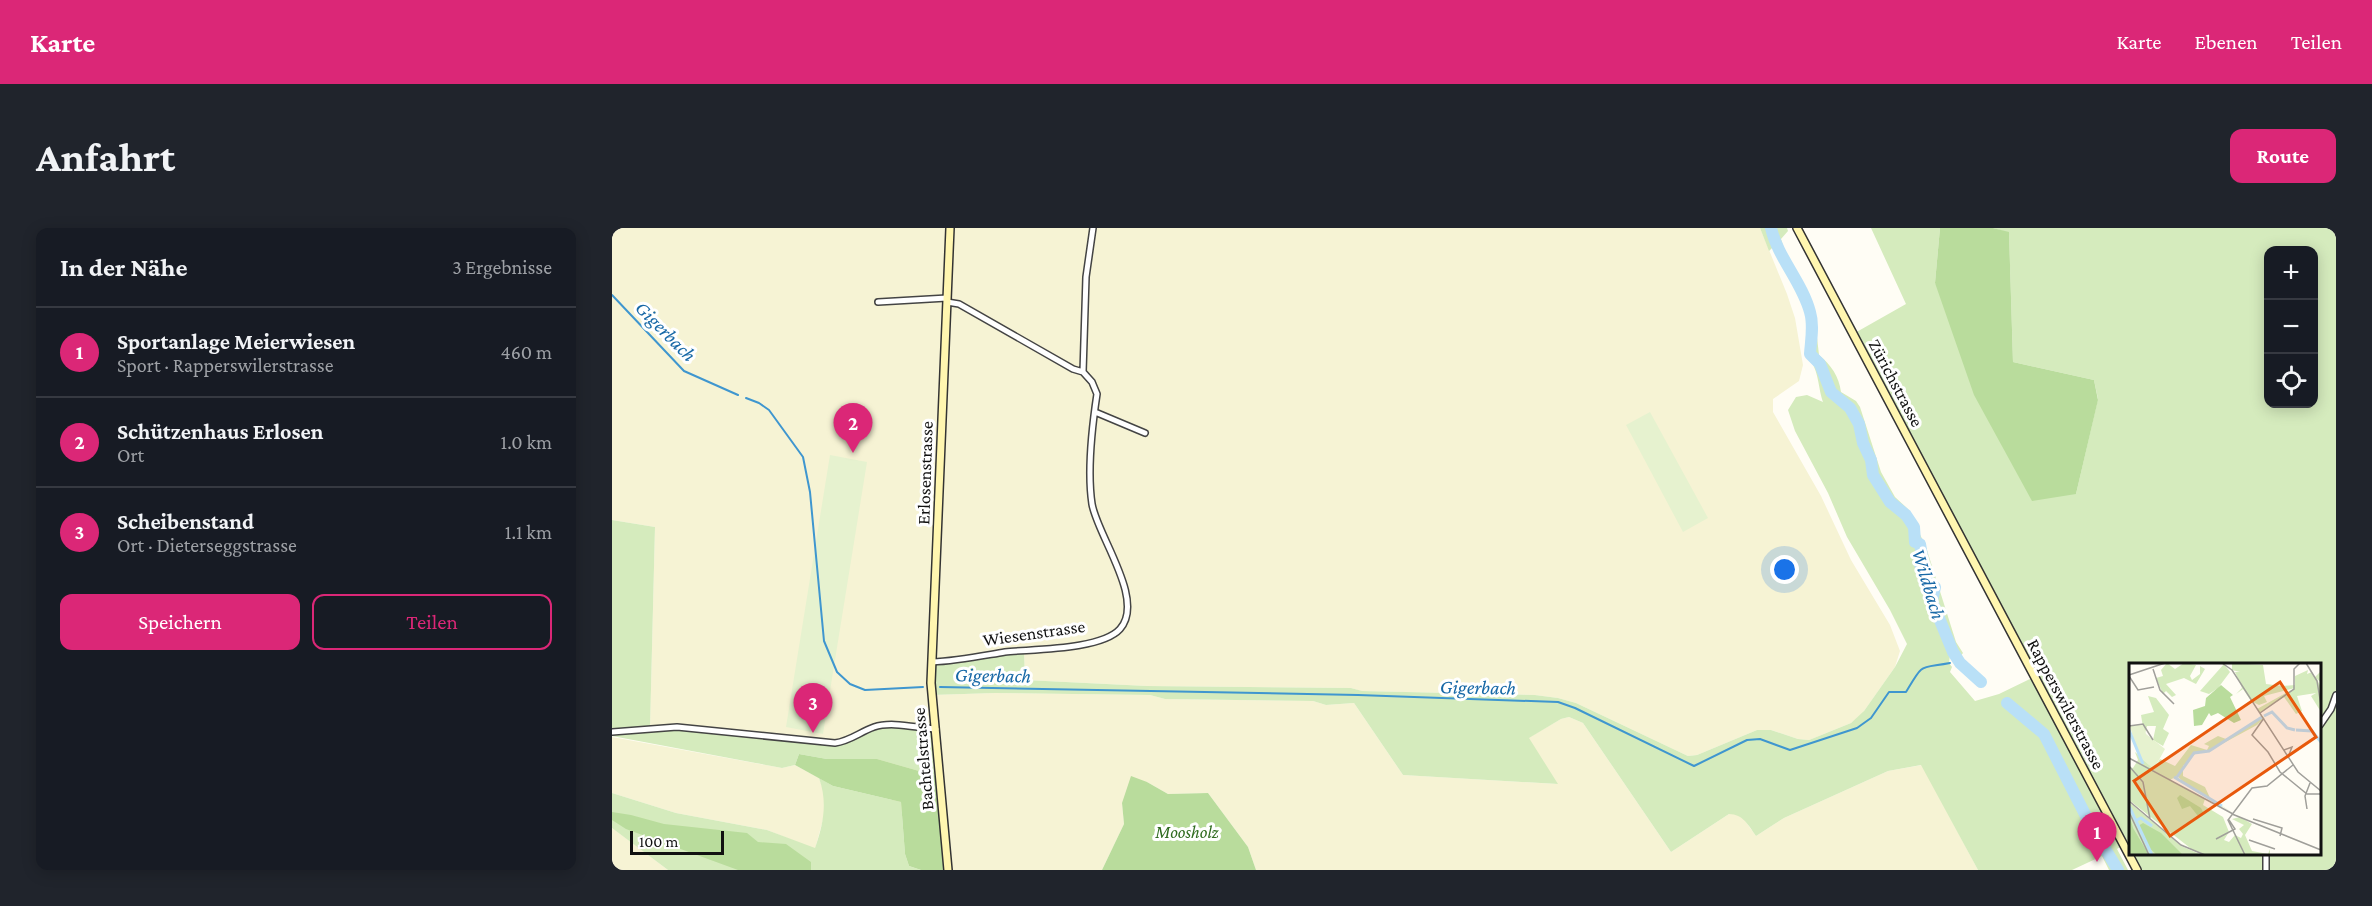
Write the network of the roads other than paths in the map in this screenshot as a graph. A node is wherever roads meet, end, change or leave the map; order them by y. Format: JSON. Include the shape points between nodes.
{"nodes":[{"id":1,"x":950,"y":228,"type":"edge"},
{"id":2,"x":1093,"y":228,"type":"edge"},
{"id":3,"x":1797,"y":228,"type":"edge"},
{"id":4,"x":947,"y":300,"type":"junction"},
{"id":5,"x":878,"y":302,"type":"dead end"},
{"id":6,"x":1083,"y":372,"type":"junction"},
{"id":7,"x":1095,"y":412,"type":"junction"},
{"id":8,"x":1145,"y":433,"type":"dead end"},
{"id":9,"x":1968,"y":552,"type":"joint"},
{"id":10,"x":933,"y":645,"type":"joint"},
{"id":11,"x":932,"y":662,"type":"junction"},
{"id":12,"x":2336,"y":695,"type":"edge"},
{"id":13,"x":2321,"y":722,"type":"edge"},
{"id":14,"x":936,"y":729,"type":"junction"},
{"id":15,"x":612,"y":732,"type":"edge"},
{"id":16,"x":2129,"y":855,"type":"edge"},
{"id":17,"x":2129,"y":855,"type":"edge"},
{"id":18,"x":948,"y":870,"type":"edge"},
{"id":19,"x":2137,"y":870,"type":"edge"}],
"edges":[{"from":1,"to":4,"type":"main road","name":"Erlosenstrasse"},
{"from":2,"to":6,"type":"street","name":"Wiesenstrasse","via":[[1086,277]]},
{"from":3,"to":9,"type":"main road","name":"Zürichstrasse"},
{"from":4,"to":5,"type":"street"},
{"from":4,"to":6,"type":"street"},
{"from":4,"to":10,"type":"main road","name":"Erlosenstrasse"},
{"from":6,"to":7,"type":"street","name":"Wiesenstrasse","via":[[1097,394]]},
{"from":7,"to":8,"type":"street"},
{"from":7,"to":11,"type":"street","name":"Wiesenstrasse","via":[[1090,486],[1092,504],[1125,582],[1126,613],[1119,630],[1074,646]]},
{"from":9,"to":17,"type":"main road","name":"Rapperswilerstrasse"},
{"from":10,"to":11,"type":"main road","name":"Bachtelstrasse"},
{"from":11,"to":14,"type":"main road","name":"Bachtelstrasse"},
{"from":12,"to":13,"type":"street"},
{"from":14,"to":15,"type":"street","via":[[875,727],[846,742],[835,743],[676,727]]},
{"from":14,"to":18,"type":"main road","name":"Bachtelstrasse"},
{"from":16,"to":19,"type":"main road","name":"Rapperswilerstrasse"}]}
